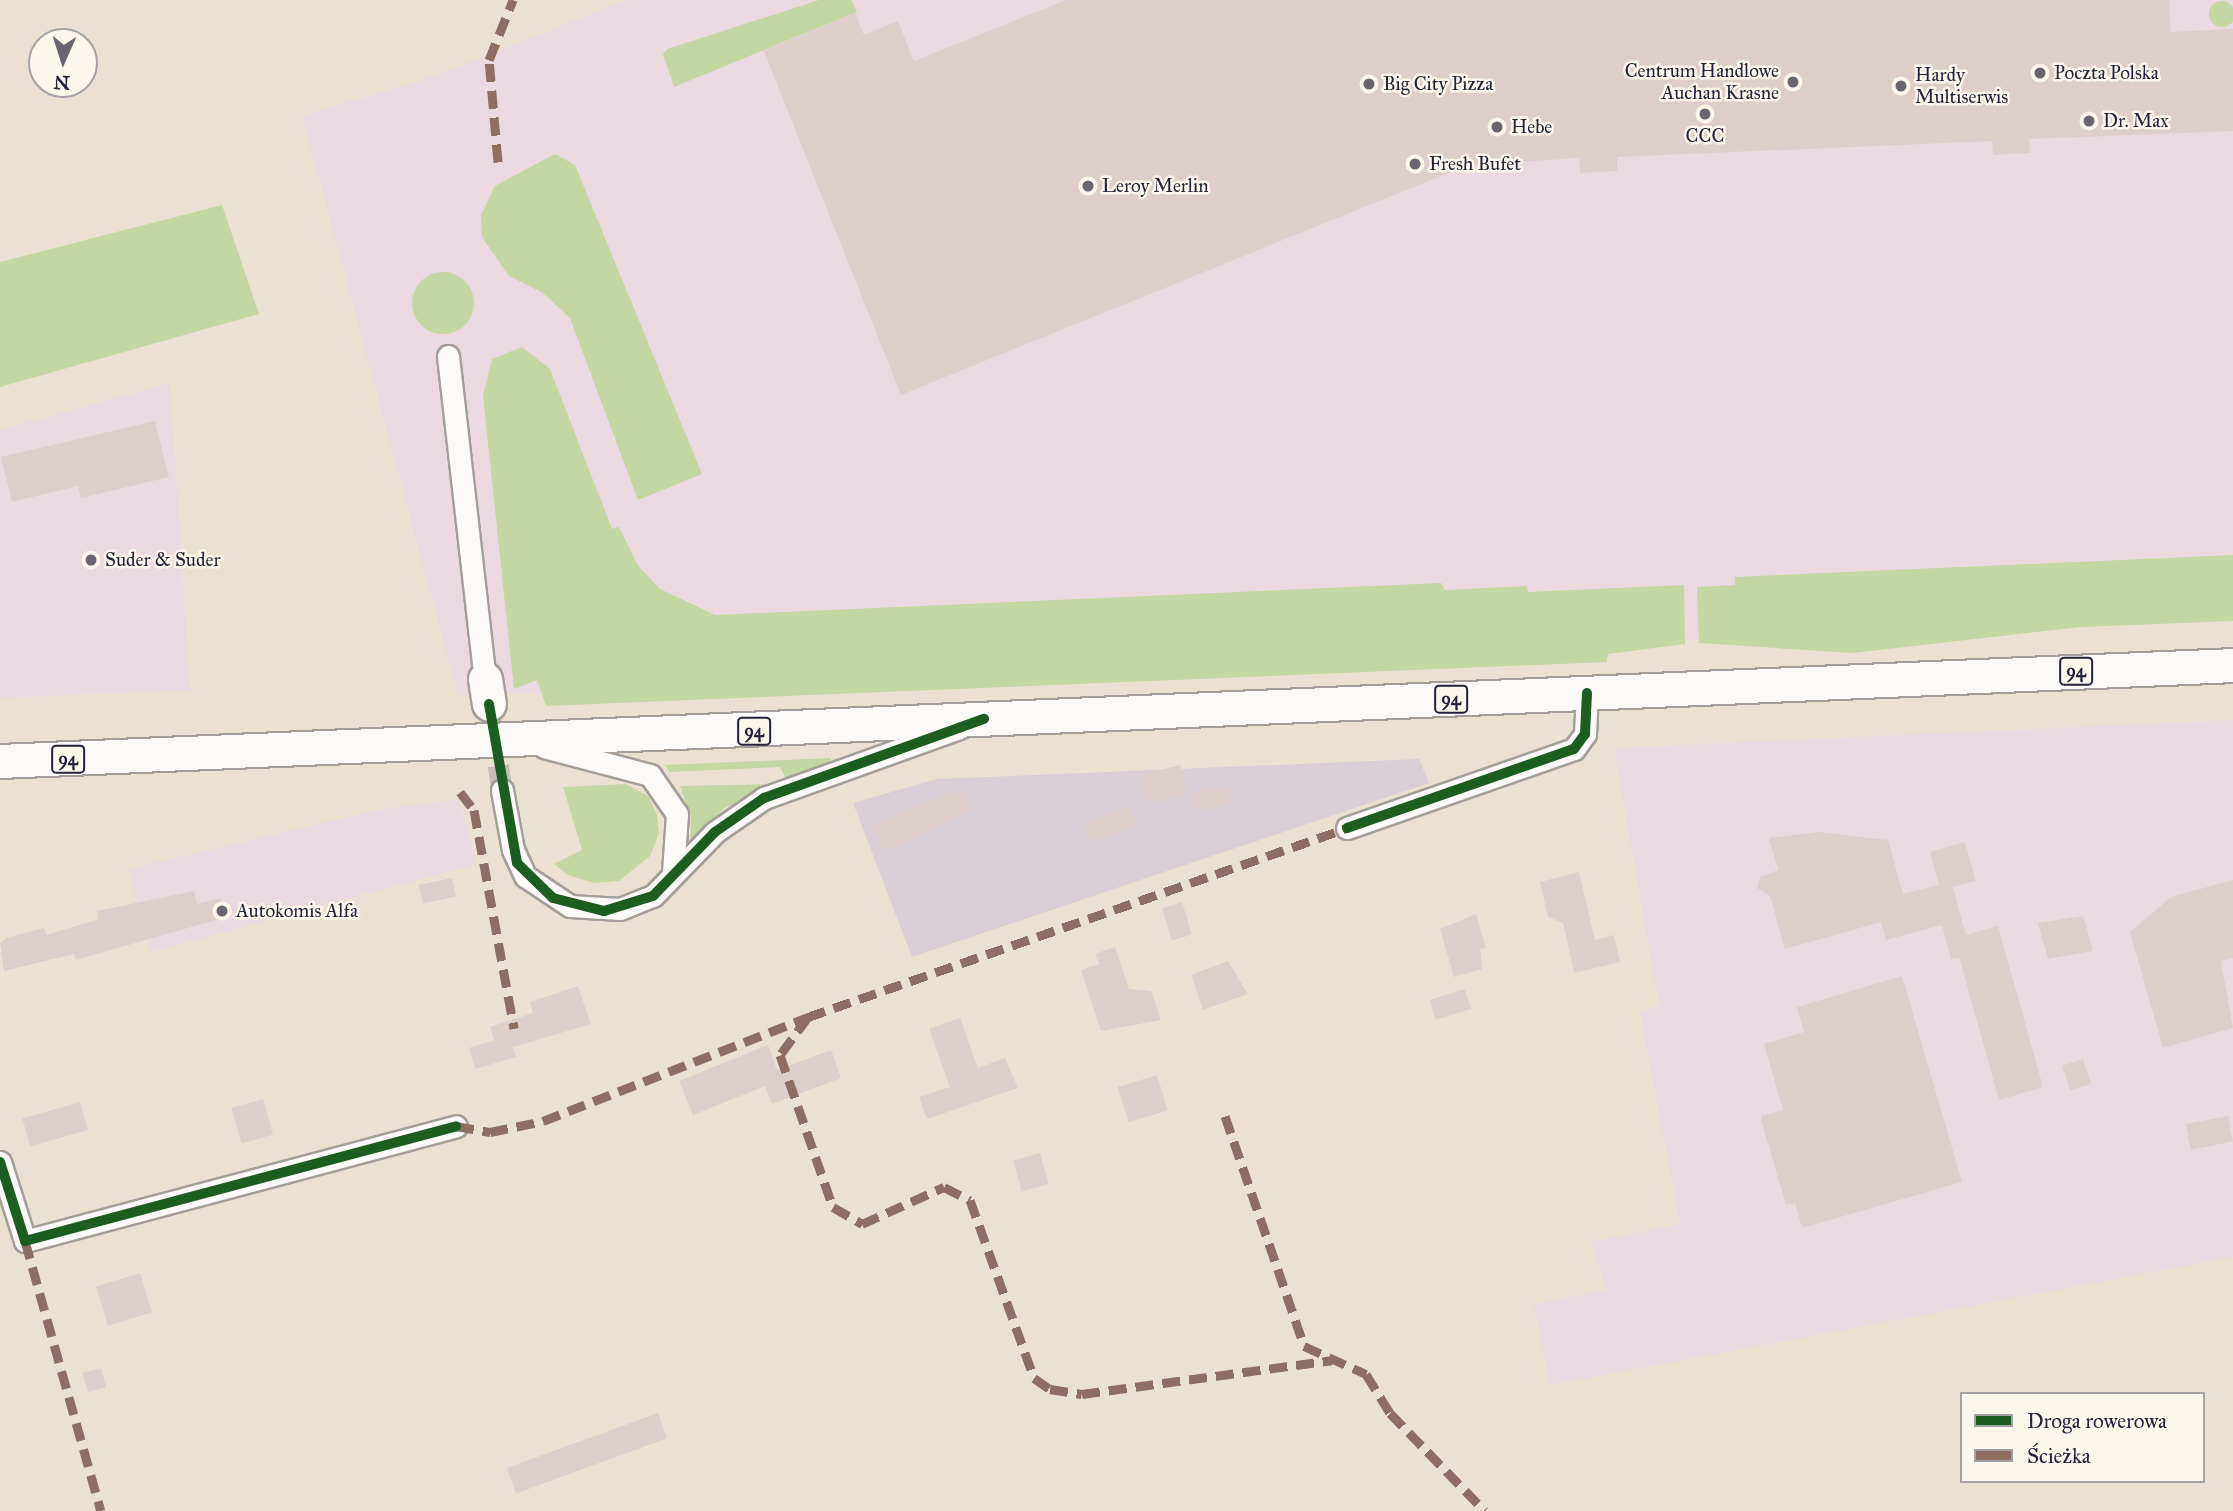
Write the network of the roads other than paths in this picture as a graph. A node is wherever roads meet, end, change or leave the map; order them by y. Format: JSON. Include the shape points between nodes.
{"nodes":[{"id":1,"x":448,"y":356,"type":"dead end"},
{"id":2,"x":2233,"y":665,"type":"edge"},
{"id":3,"x":487,"y":691,"type":"tunnel mouth"},
{"id":4,"x":1587,"y":693,"type":"junction"},
{"id":5,"x":984,"y":719,"type":"junction"},
{"id":6,"x":524,"y":742,"type":"junction"},
{"id":7,"x":0,"y":761,"type":"edge"},
{"id":8,"x":502,"y":790,"type":"tunnel mouth"},
{"id":9,"x":1347,"y":828,"type":"dead end"},
{"id":10,"x":673,"y":873,"type":"junction"},
{"id":11,"x":456,"y":1126,"type":"dead end"},
{"id":12,"x":0,"y":1162,"type":"edge"}],
"edges":[{"from":1,"to":3,"type":"street"},
{"from":2,"to":4,"type":"main road","number":"94"},
{"from":4,"to":5,"type":"main road","number":"94"},
{"from":4,"to":9,"type":"street","via":[[1585,734],[1574,749]]},
{"from":5,"to":6,"type":"main road","number":"94"},
{"from":5,"to":10,"type":"street","via":[[764,798]]},
{"from":6,"to":7,"type":"main road","number":"94"},
{"from":6,"to":10,"type":"street","via":[[650,775],[677,814]]},
{"from":8,"to":10,"type":"street","via":[[517,863],[553,898],[586,910],[620,909],[653,895]]},
{"from":11,"to":12,"type":"street","via":[[25,1241]]}]}
